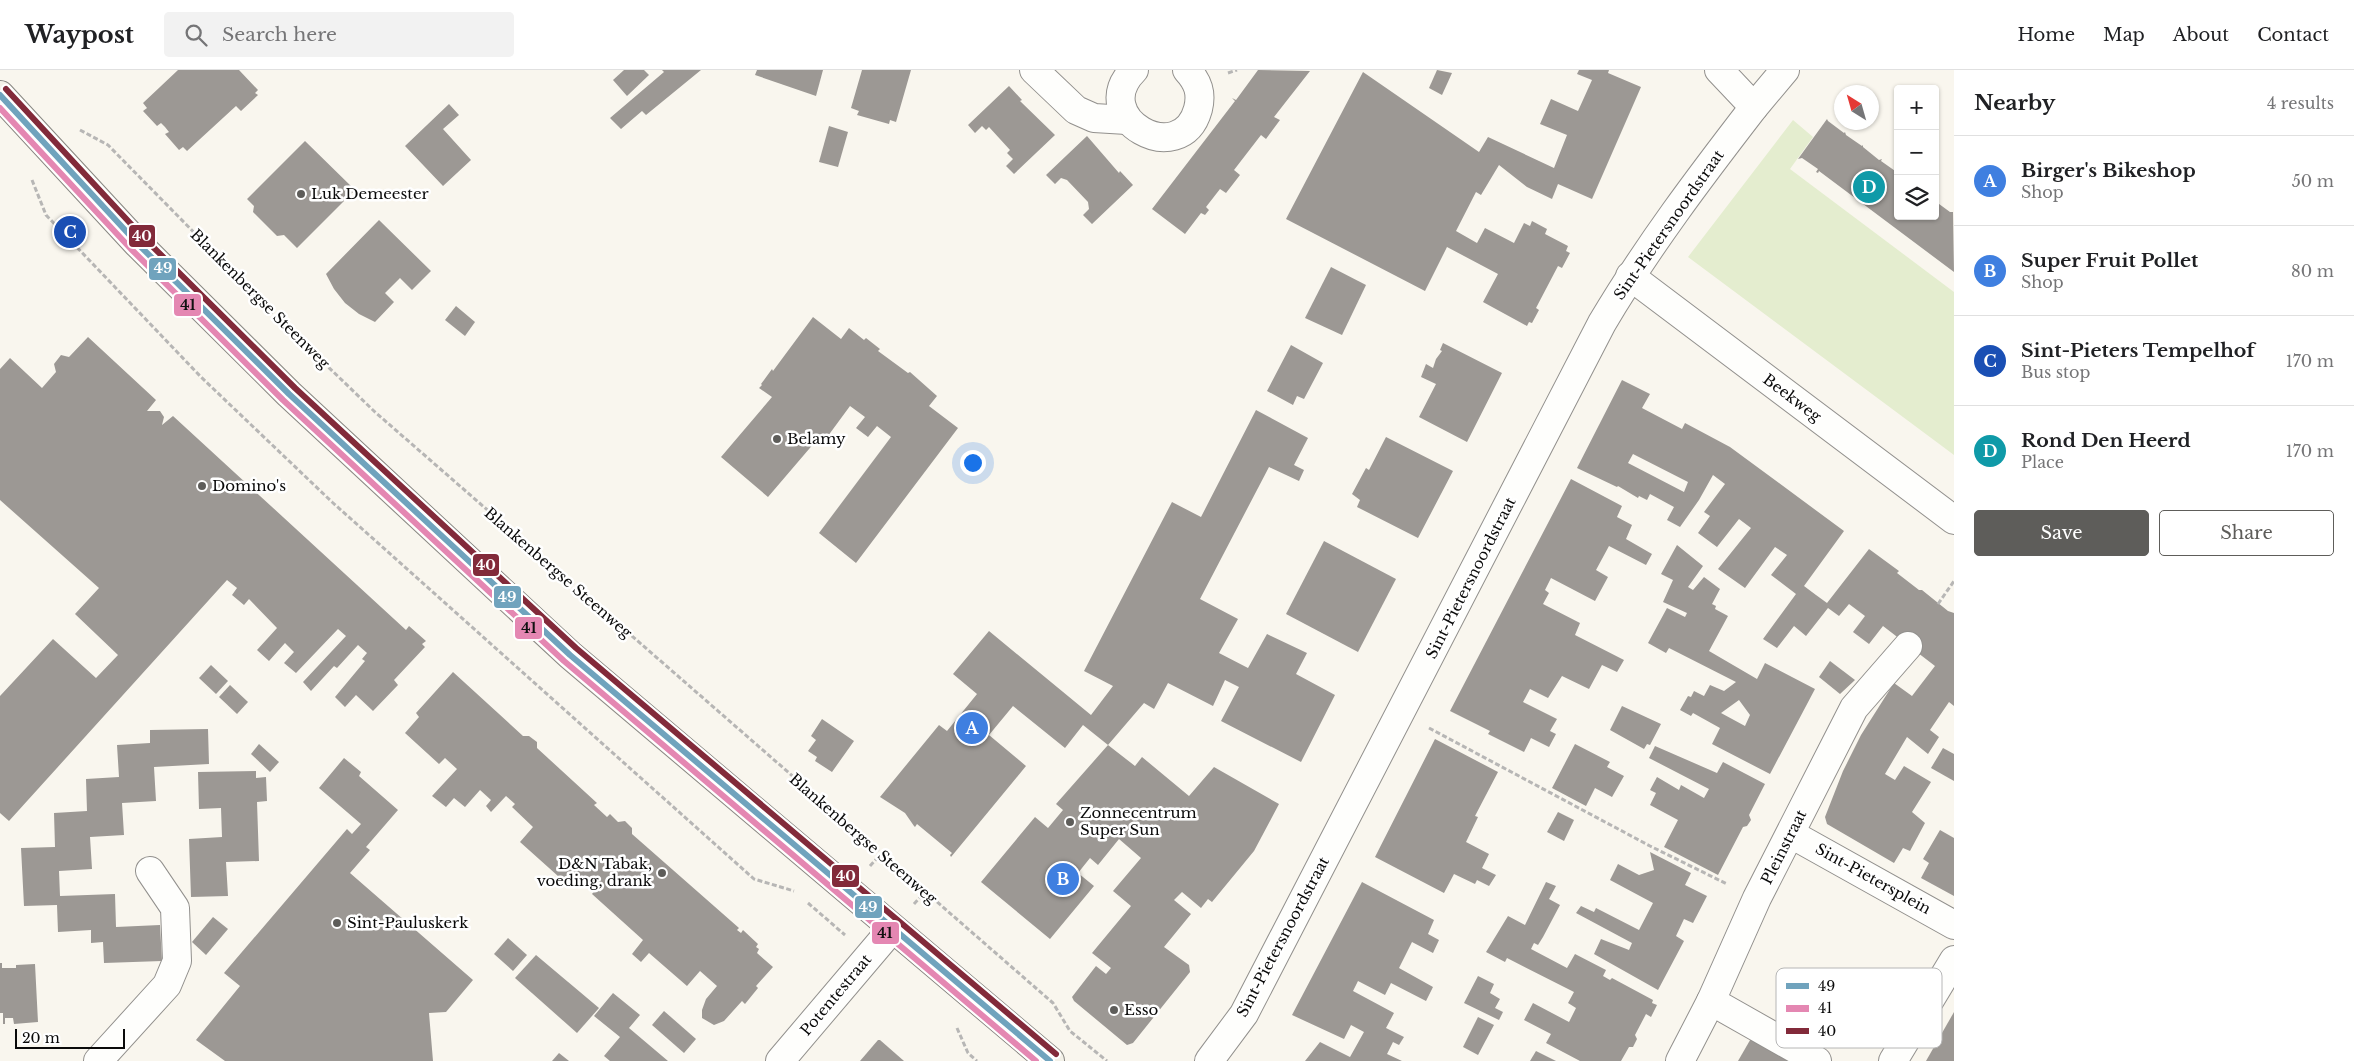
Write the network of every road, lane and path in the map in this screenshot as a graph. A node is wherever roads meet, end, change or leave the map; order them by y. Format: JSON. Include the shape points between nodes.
{"nodes":[{"id":1,"x":1034,"y":70,"type":"edge"},
{"id":2,"x":1134,"y":70,"type":"edge"},
{"id":3,"x":1187,"y":70,"type":"edge"},
{"id":4,"x":1719,"y":70,"type":"edge"},
{"id":5,"x":1785,"y":70,"type":"edge"},
{"id":6,"x":0,"y":95,"type":"edge"},
{"id":7,"x":1754,"y":108,"type":"junction"},
{"id":8,"x":1128,"y":120,"type":"junction"},
{"id":9,"x":72,"y":126,"type":"dead end"},
{"id":10,"x":30,"y":175,"type":"dead end"},
{"id":11,"x":1630,"y":276,"type":"junction"},
{"id":12,"x":1954,"y":520,"type":"edge"},
{"id":13,"x":1954,"y":580,"type":"edge"},
{"id":14,"x":1938,"y":604,"type":"dead end"},
{"id":15,"x":1908,"y":646,"type":"dead end"},
{"id":16,"x":1401,"y":713,"type":"junction"},
{"id":17,"x":1791,"y":834,"type":"junction"},
{"id":18,"x":150,"y":871,"type":"dead end"},
{"id":19,"x":798,"y":894,"type":"dead end"},
{"id":20,"x":1757,"y":898,"type":"junction"},
{"id":21,"x":804,"y":900,"type":"dead end"},
{"id":22,"x":1954,"y":925,"type":"edge"},
{"id":23,"x":892,"y":929,"type":"junction"},
{"id":24,"x":869,"y":956,"type":"junction"},
{"id":25,"x":1954,"y":960,"type":"edge"},
{"id":26,"x":1942,"y":980,"type":"edge"},
{"id":27,"x":1711,"y":1001,"type":"junction"},
{"id":28,"x":953,"y":1019,"type":"dead end"},
{"id":29,"x":1776,"y":1038,"type":"edge"},
{"id":30,"x":1794,"y":1048,"type":"edge"},
{"id":31,"x":1901,"y":1048,"type":"edge"},
{"id":32,"x":98,"y":1061,"type":"edge"},
{"id":33,"x":780,"y":1061,"type":"edge"},
{"id":34,"x":977,"y":1061,"type":"edge"},
{"id":35,"x":1050,"y":1061,"type":"edge"},
{"id":36,"x":1107,"y":1061,"type":"edge"},
{"id":37,"x":1210,"y":1061,"type":"edge"},
{"id":38,"x":1680,"y":1061,"type":"edge"},
{"id":39,"x":1817,"y":1061,"type":"edge"},
{"id":40,"x":1893,"y":1061,"type":"edge"}],
"edges":[{"from":1,"to":8,"type":"street","via":[[1076,110],[1094,118]]},
{"from":2,"to":8,"type":"street","via":[[1122,89],[1122,107]]},
{"from":3,"to":8,"type":"street","via":[[1198,85],[1200,99],[1197,112],[1187,127],[1176,135],[1153,137],[1140,132]]},
{"from":4,"to":7,"type":"street"},
{"from":5,"to":7,"type":"street","name":"Sint-Pietersnoordstraat"},
{"from":6,"to":23,"type":"main road","via":[[137,243],[289,394],[570,655]]},
{"from":7,"to":11,"type":"street","name":"Sint-Pietersnoordstraat"},
{"from":9,"to":36,"type":"path","name":"Blankenbergse Steenweg","via":[[108,145],[375,412],[1053,1003],[1070,1031]]},
{"from":10,"to":19,"type":"path","via":[[46,215],[202,377],[332,502],[754,879],[791,888]]},
{"from":11,"to":12,"type":"street","name":"Beekweg"},
{"from":11,"to":16,"type":"street","name":"Sint-Pietersnoordstraat","via":[[1602,323]]},
{"from":13,"to":14,"type":"path"},
{"from":15,"to":17,"type":"street","name":"Pleinstraat","via":[[1854,708]]},
{"from":16,"to":20,"type":"path","via":[[1650,846]]},
{"from":16,"to":37,"type":"street","name":"Sint-Pietersnoordstraat","via":[[1244,1014]]},
{"from":17,"to":20,"type":"street","name":"Pleinstraat"},
{"from":17,"to":22,"type":"street","name":"Sint-Pietersplein"},
{"from":18,"to":32,"type":"street","via":[[176,908],[177,961],[167,985]]},
{"from":20,"to":27,"type":"street","name":"Pleinstraat"},
{"from":21,"to":24,"type":"path"},
{"from":23,"to":24,"type":"street","name":"Potentestraat"},
{"from":23,"to":35,"type":"main road"},
{"from":24,"to":33,"type":"street","name":"Potentestraat"},
{"from":25,"to":26,"type":"street"},
{"from":27,"to":29,"type":"street"},
{"from":27,"to":38,"type":"street","name":"Pleinstraat"},
{"from":28,"to":34,"type":"path","via":[[968,1053]]},
{"from":30,"to":39,"type":"street"},
{"from":31,"to":40,"type":"street"}]}
